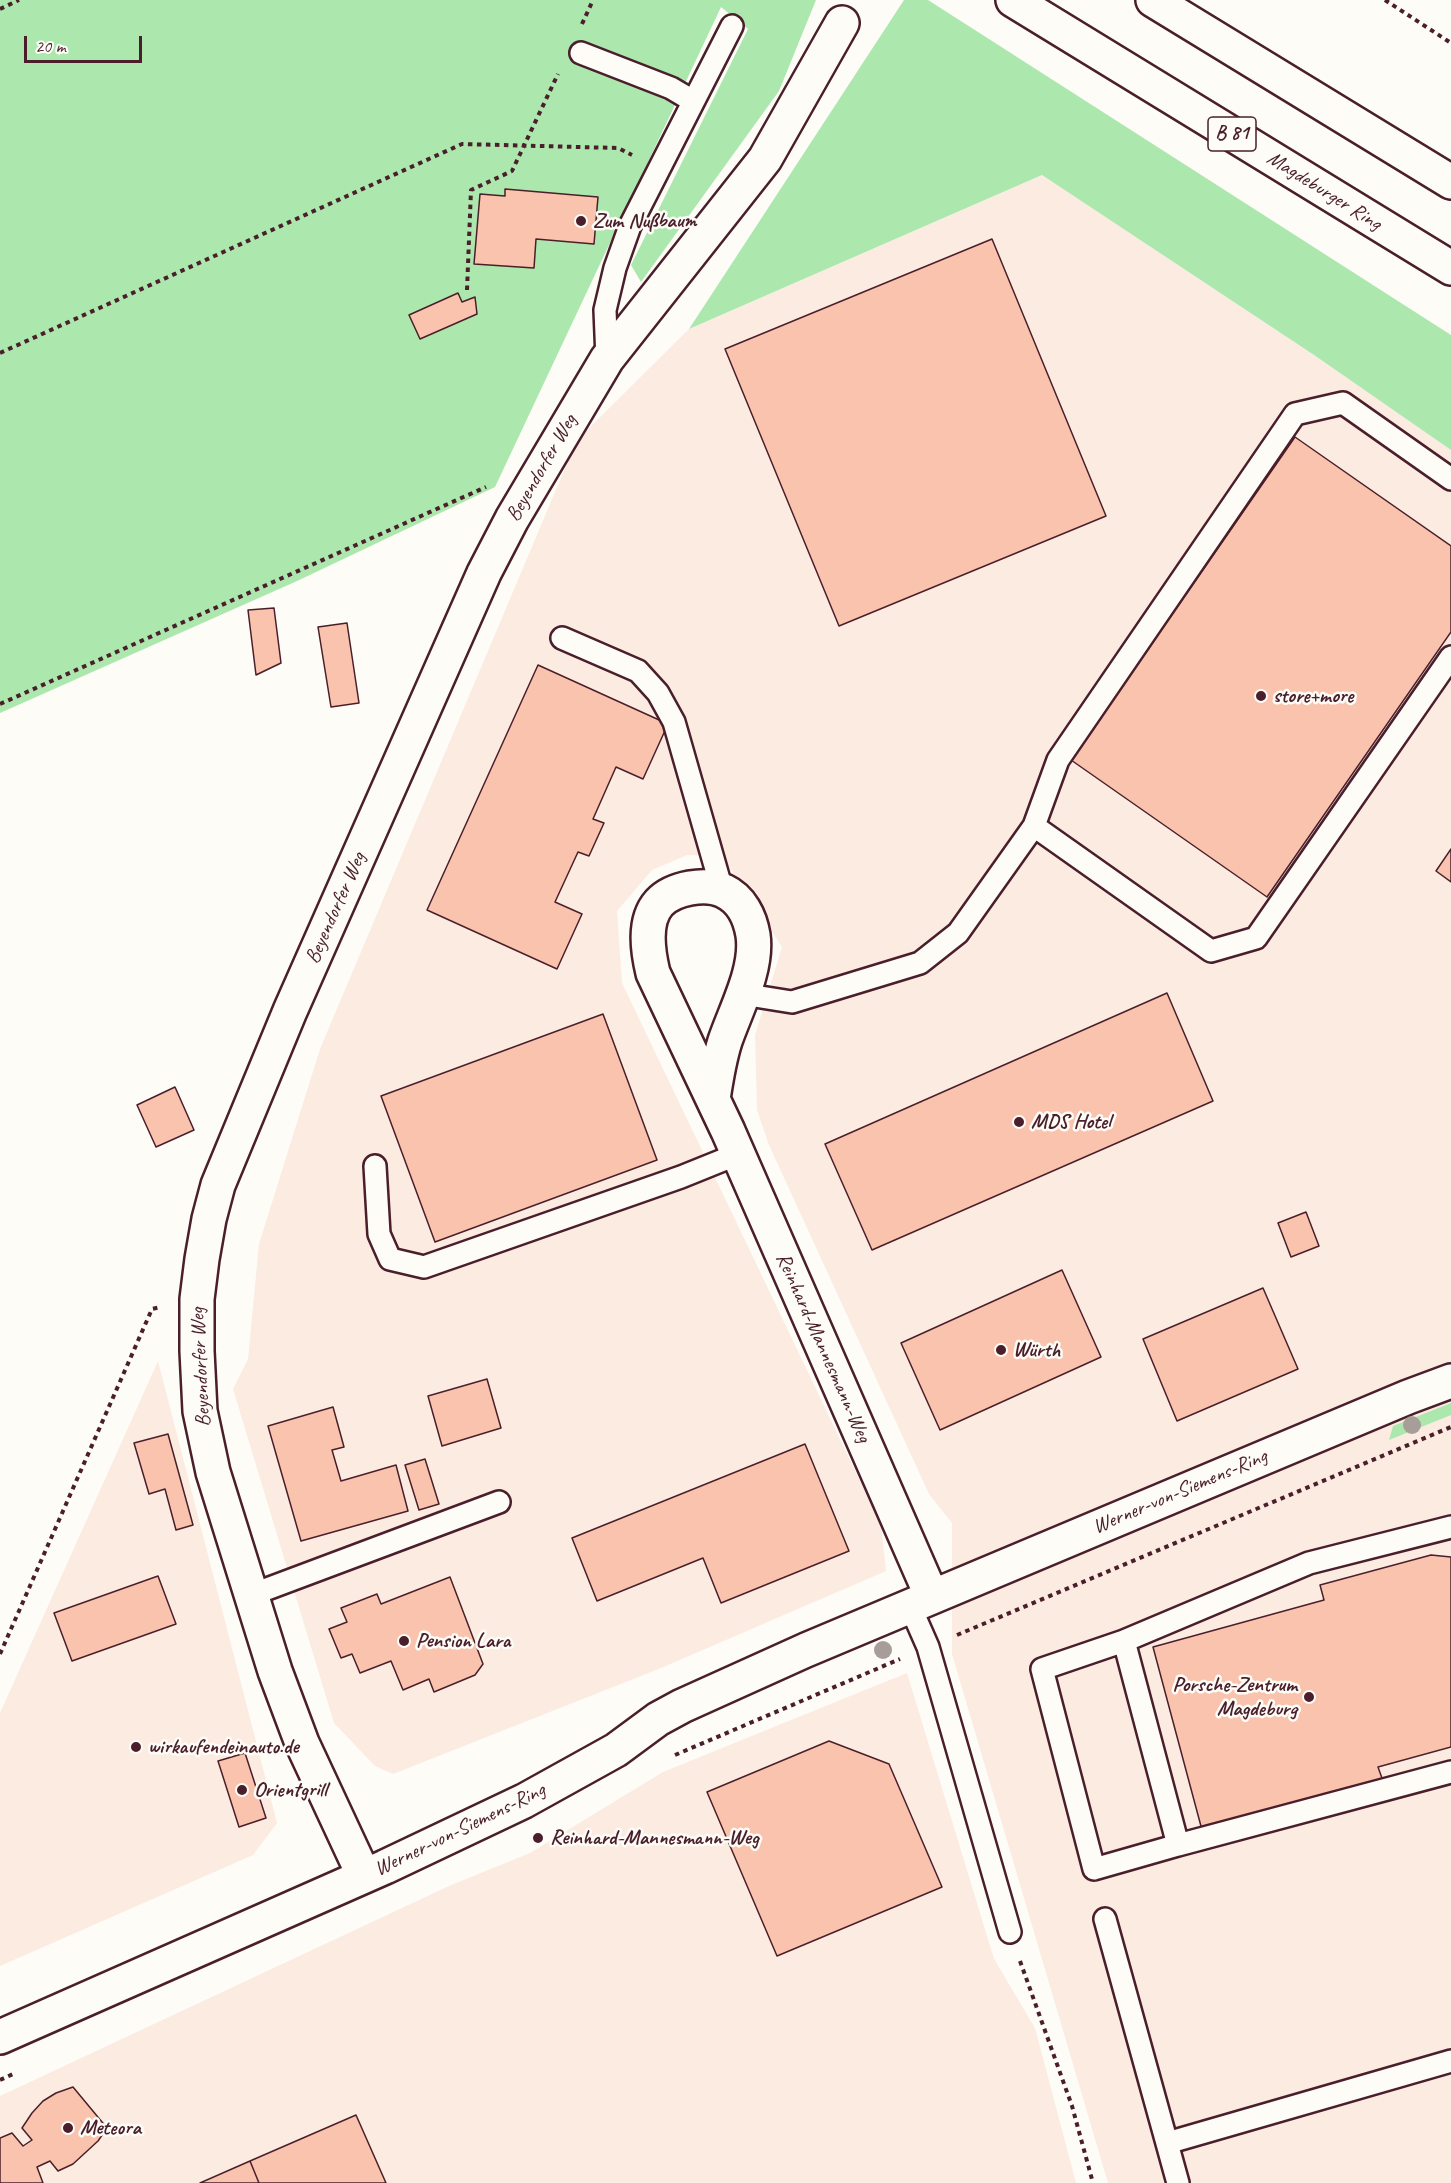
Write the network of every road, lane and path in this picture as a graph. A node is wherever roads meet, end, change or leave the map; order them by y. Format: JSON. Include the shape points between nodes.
{"nodes":[{"id":1,"x":20,"y":0,"type":"edge"},
{"id":2,"x":1013,"y":0,"type":"edge"},
{"id":3,"x":1153,"y":0,"type":"edge"},
{"id":4,"x":1385,"y":0,"type":"edge"},
{"id":5,"x":0,"y":9,"type":"edge"},
{"id":6,"x":842,"y":23,"type":"dead end"},
{"id":7,"x":732,"y":26,"type":"dead end"},
{"id":8,"x":1451,"y":43,"type":"edge"},
{"id":9,"x":581,"y":53,"type":"dead end"},
{"id":10,"x":693,"y":101,"type":"junction"},
{"id":11,"x":525,"y":145,"type":"junction"},
{"id":12,"x":659,"y":169,"type":"junction"},
{"id":13,"x":1451,"y":182,"type":"edge"},
{"id":14,"x":1451,"y":268,"type":"edge"},
{"id":15,"x":466,"y":290,"type":"dead end"},
{"id":16,"x":0,"y":353,"type":"edge"},
{"id":17,"x":607,"y":359,"type":"junction"},
{"id":18,"x":1451,"y":479,"type":"edge"},
{"id":19,"x":486,"y":487,"type":"dead end"},
{"id":20,"x":562,"y":638,"type":"dead end"},
{"id":21,"x":1451,"y":657,"type":"edge"},
{"id":22,"x":0,"y":704,"type":"edge"},
{"id":23,"x":1034,"y":826,"type":"junction"},
{"id":24,"x":723,"y":890,"type":"junction"},
{"id":25,"x":742,"y":994,"type":"junction"},
{"id":26,"x":713,"y":1099,"type":"junction"},
{"id":27,"x":738,"y":1154,"type":"junction"},
{"id":28,"x":375,"y":1166,"type":"dead end"},
{"id":29,"x":197,"y":1299,"type":"junction"},
{"id":30,"x":1451,"y":1381,"type":"edge"},
{"id":31,"x":1451,"y":1427,"type":"edge"},
{"id":32,"x":499,"y":1502,"type":"dead end"},
{"id":33,"x":1451,"y":1527,"type":"edge"},
{"id":34,"x":251,"y":1595,"type":"junction"},
{"id":35,"x":921,"y":1602,"type":"junction"},
{"id":36,"x":1124,"y":1641,"type":"junction"},
{"id":37,"x":928,"y":1647,"type":"junction"},
{"id":38,"x":0,"y":1654,"type":"edge"},
{"id":39,"x":670,"y":1758,"type":"dead end"},
{"id":40,"x":1451,"y":1772,"type":"edge"},
{"id":41,"x":1178,"y":1845,"type":"junction"},
{"id":42,"x":364,"y":1876,"type":"junction"},
{"id":43,"x":1105,"y":1919,"type":"dead end"},
{"id":44,"x":1010,"y":1932,"type":"joint"},
{"id":45,"x":0,"y":2037,"type":"edge"},
{"id":46,"x":1451,"y":2061,"type":"edge"},
{"id":47,"x":1167,"y":2143,"type":"junction"},
{"id":48,"x":1093,"y":2183,"type":"edge"},
{"id":49,"x":1178,"y":2183,"type":"edge"}],
"edges":[{"from":1,"to":5,"type":"path"},
{"from":2,"to":14,"type":"main road","name":"Magdeburger Ring","number":"B 81"},
{"from":3,"to":13,"type":"main road"},
{"from":4,"to":8,"type":"path"},
{"from":6,"to":17,"type":"main road","name":"Beyendorfer Weg","via":[[765,159]]},
{"from":7,"to":10,"type":"lane"},
{"from":9,"to":10,"type":"lane","via":[[671,88]]},
{"from":10,"to":12,"type":"lane"},
{"from":11,"to":12,"type":"path","via":[[618,148]]},
{"from":11,"to":15,"type":"path","via":[[512,171],[471,190]]},
{"from":11,"to":16,"type":"path","via":[[462,144]]},
{"from":12,"to":17,"type":"lane","via":[[630,226],[615,268],[605,310]]},
{"from":17,"to":29,"type":"main road","name":"Beyendorfer Weg","via":[[484,573],[290,1011],[218,1185]]},
{"from":18,"to":23,"type":"lane","via":[[1343,403],[1295,414],[1058,760]]},
{"from":19,"to":22,"type":"path"},
{"from":20,"to":24,"type":"lane","via":[[638,671],[658,693],[674,722]]},
{"from":21,"to":23,"type":"lane","via":[[1256,938],[1211,951]]},
{"from":23,"to":25,"type":"lane","via":[[958,933],[920,963],[792,1002]]},
{"from":24,"to":25,"type":"main road","via":[[747,914],[753,936],[753,958]]},
{"from":24,"to":26,"type":"main road","name":"Reinhard-Mannesmann-Weg","via":[[695,887],[678,891],[659,903],[649,926],[648,952],[653,974]]},
{"from":25,"to":26,"type":"main road","via":[[717,1069]]},
{"from":26,"to":27,"type":"main road","name":"Reinhard-Mannesmann-Weg"},
{"from":27,"to":28,"type":"lane","via":[[424,1267],[390,1259],[379,1234]]},
{"from":27,"to":35,"type":"main road","name":"Reinhard-Mannesmann-Weg"},
{"from":29,"to":34,"type":"main road","name":"Beyendorfer Weg","via":[[202,1422],[213,1472]]},
{"from":29,"to":38,"type":"path","via":[[152,1309]]},
{"from":30,"to":35,"type":"main road","name":"Werner-von-Siemens-Ring"},
{"from":31,"to":37,"type":"path"},
{"from":32,"to":34,"type":"lane"},
{"from":33,"to":36,"type":"lane","via":[[1309,1563]]},
{"from":34,"to":42,"type":"main road","name":"Beyendorfer Weg","via":[[302,1743]]},
{"from":35,"to":37,"type":"lane"},
{"from":35,"to":42,"type":"main road","name":"Werner-von-Siemens-Ring","via":[[682,1706],[616,1750],[524,1801]]},
{"from":36,"to":41,"type":"lane"},
{"from":36,"to":41,"type":"lane","via":[[1042,1669],[1094,1869]]},
{"from":37,"to":39,"type":"path"},
{"from":37,"to":44,"type":"lane"},
{"from":40,"to":41,"type":"lane"},
{"from":42,"to":45,"type":"main road","name":"Werner-von-Siemens-Ring"},
{"from":43,"to":47,"type":"lane"},
{"from":44,"to":48,"type":"path","via":[[1072,2106]]},
{"from":46,"to":47,"type":"lane"},
{"from":47,"to":49,"type":"lane"}]}
